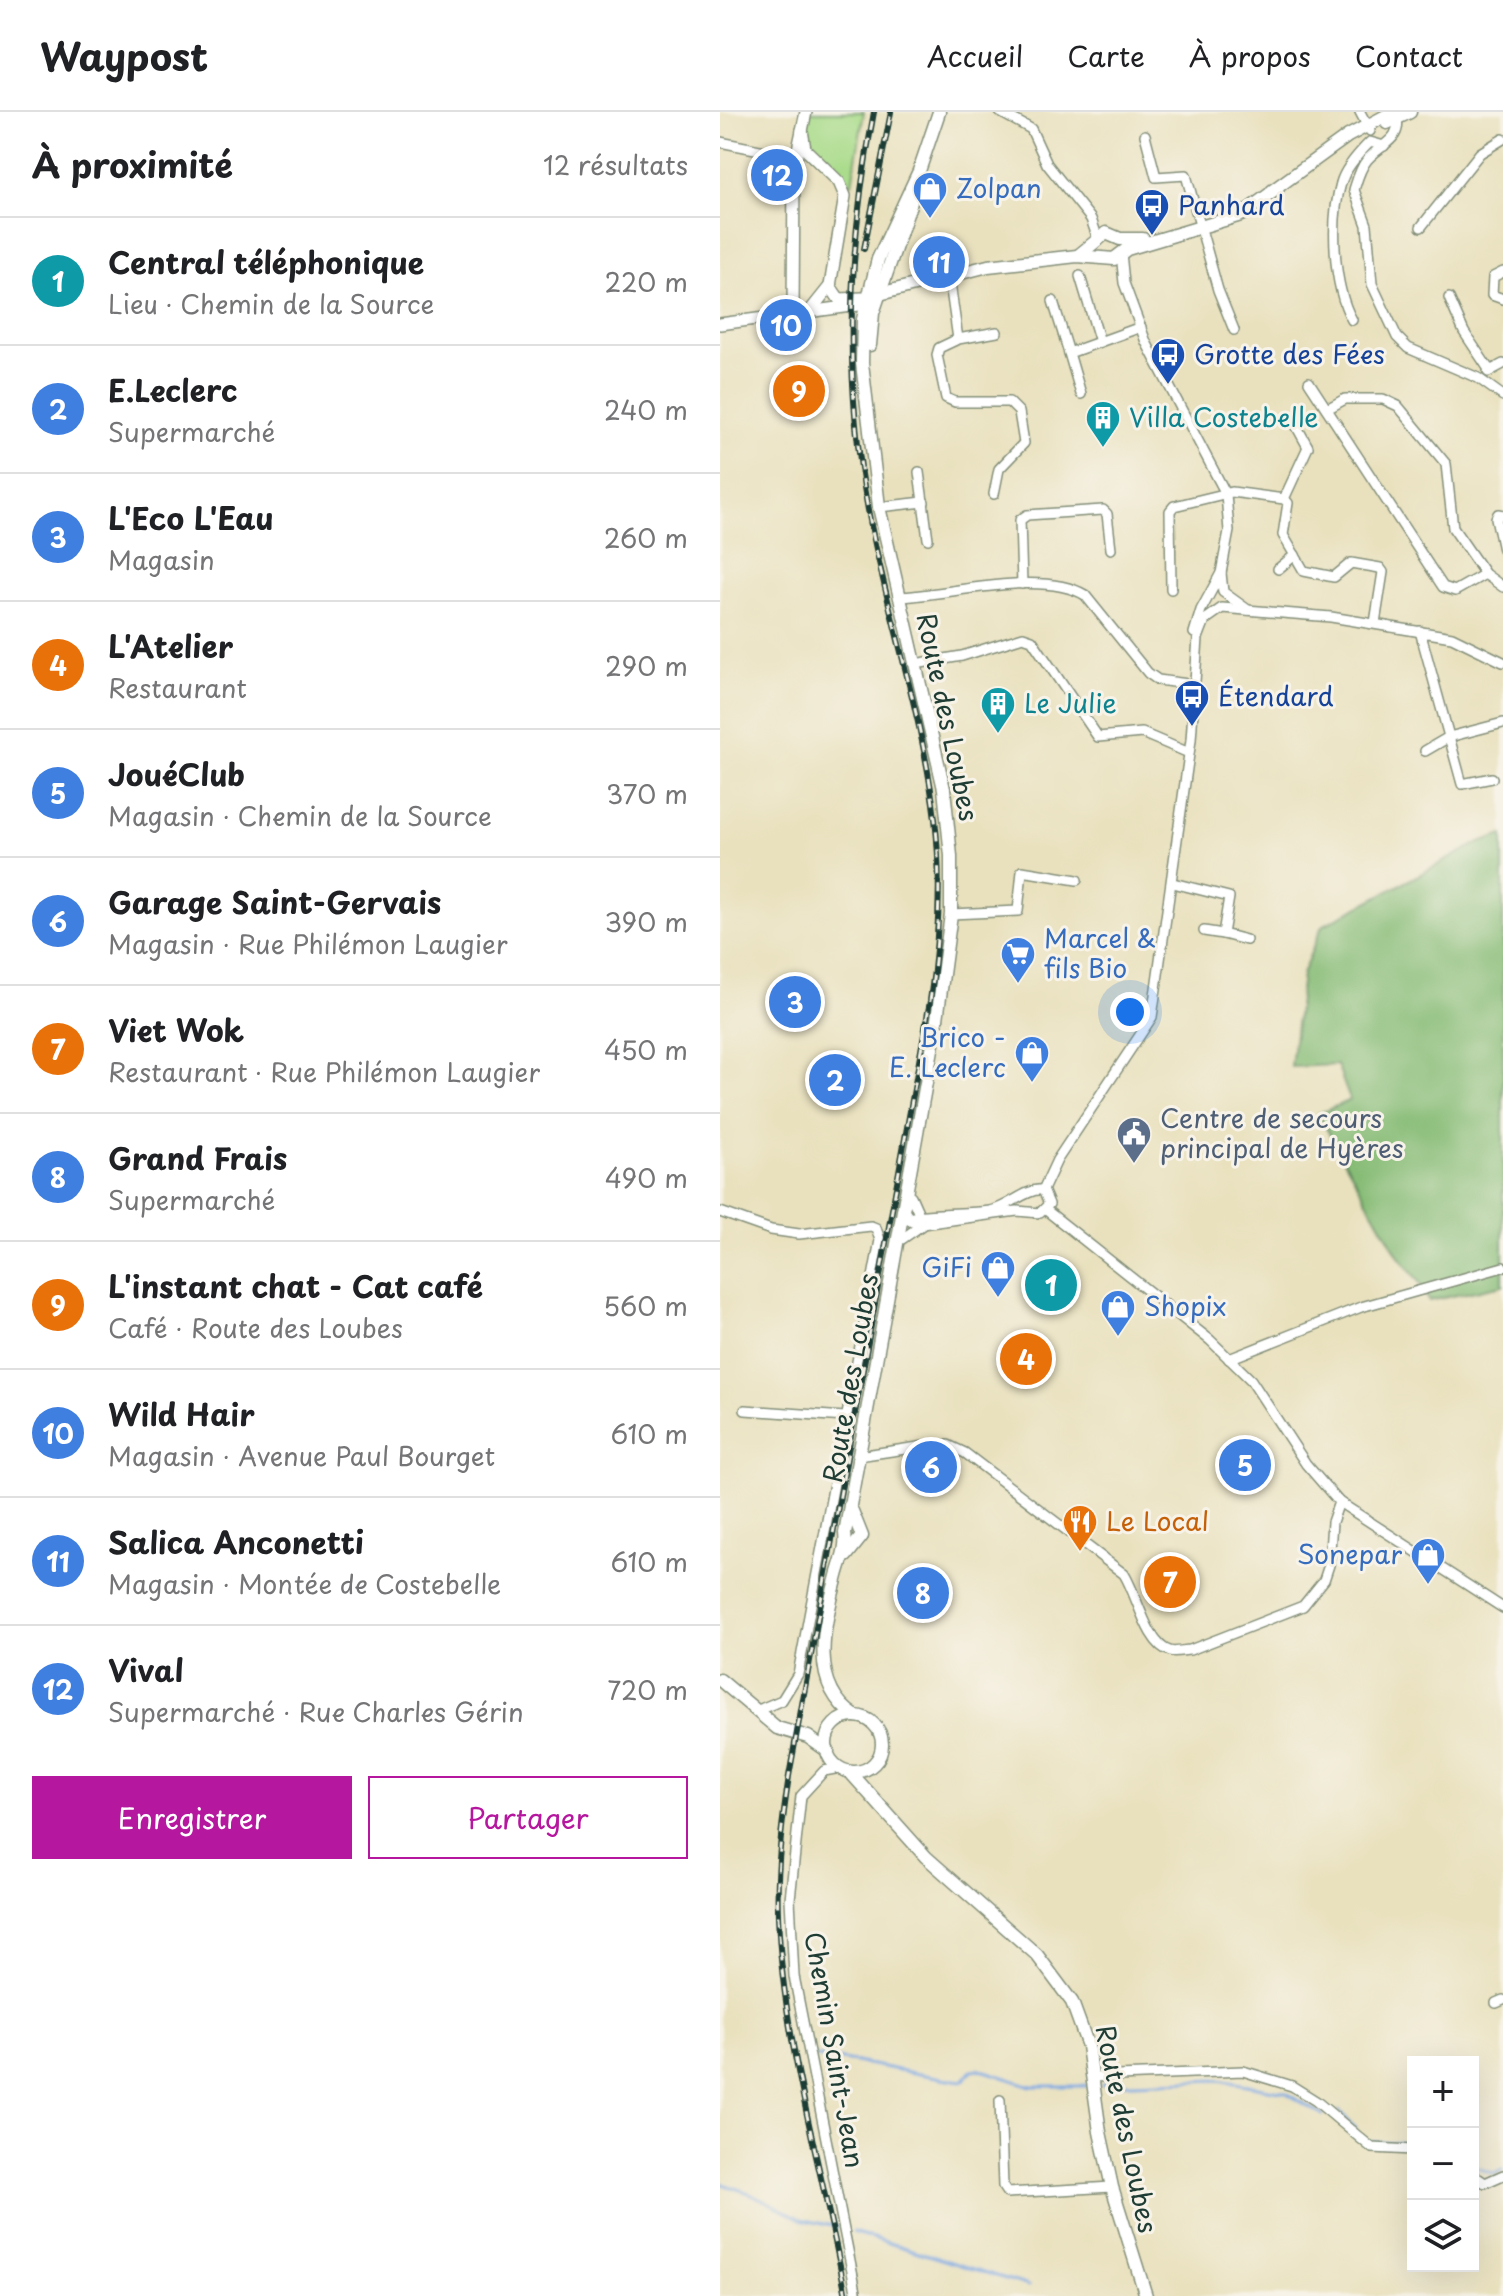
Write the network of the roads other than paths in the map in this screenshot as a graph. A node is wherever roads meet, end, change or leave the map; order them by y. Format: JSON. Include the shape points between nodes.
{"nodes":[{"id":1,"x":806,"y":112,"type":"edge"},
{"id":2,"x":939,"y":112,"type":"edge"},
{"id":3,"x":1000,"y":112,"type":"edge"},
{"id":4,"x":1360,"y":112,"type":"edge"},
{"id":5,"x":1410,"y":112,"type":"edge"},
{"id":6,"x":1395,"y":114,"type":"edge"},
{"id":7,"x":1369,"y":128,"type":"junction"},
{"id":8,"x":802,"y":130,"type":"junction"},
{"id":9,"x":1145,"y":135,"type":"dead end"},
{"id":10,"x":1503,"y":139,"type":"edge"},
{"id":11,"x":720,"y":142,"type":"edge"},
{"id":12,"x":1384,"y":146,"type":"junction"},
{"id":13,"x":795,"y":157,"type":"junction"},
{"id":14,"x":812,"y":158,"type":"junction"},
{"id":15,"x":919,"y":171,"type":"junction"},
{"id":16,"x":1091,"y":219,"type":"junction"},
{"id":17,"x":1199,"y":227,"type":"junction"},
{"id":18,"x":1421,"y":227,"type":"dead end"},
{"id":19,"x":1116,"y":236,"type":"junction"},
{"id":20,"x":1098,"y":240,"type":"junction"},
{"id":21,"x":1121,"y":253,"type":"junction"},
{"id":22,"x":1077,"y":256,"type":"junction"},
{"id":23,"x":1105,"y":258,"type":"junction"},
{"id":24,"x":1503,"y":272,"type":"edge"},
{"id":25,"x":885,"y":275,"type":"junction"},
{"id":26,"x":1080,"y":276,"type":"dead end"},
{"id":27,"x":950,"y":279,"type":"junction"},
{"id":28,"x":1124,"y":283,"type":"junction"},
{"id":29,"x":830,"y":286,"type":"junction"},
{"id":30,"x":894,"y":291,"type":"junction"},
{"id":31,"x":1449,"y":298,"type":"dead end"},
{"id":32,"x":1503,"y":299,"type":"edge"},
{"id":33,"x":872,"y":300,"type":"junction"},
{"id":34,"x":1053,"y":301,"type":"dead end"},
{"id":35,"x":846,"y":308,"type":"junction"},
{"id":36,"x":810,"y":311,"type":"junction"},
{"id":37,"x":793,"y":314,"type":"junction"},
{"id":38,"x":863,"y":319,"type":"junction"},
{"id":39,"x":1352,"y":320,"type":"dead end"},
{"id":40,"x":720,"y":324,"type":"edge"},
{"id":41,"x":1141,"y":327,"type":"junction"},
{"id":42,"x":1234,"y":330,"type":"dead end"},
{"id":43,"x":997,"y":332,"type":"dead end"},
{"id":44,"x":958,"y":339,"type":"junction"},
{"id":45,"x":1100,"y":342,"type":"junction"},
{"id":46,"x":1069,"y":353,"type":"junction"},
{"id":47,"x":1503,"y":364,"type":"edge"},
{"id":48,"x":1490,"y":371,"type":"junction"},
{"id":49,"x":1478,"y":378,"type":"junction"},
{"id":50,"x":1309,"y":382,"type":"dead end"},
{"id":51,"x":1081,"y":394,"type":"dead end"},
{"id":52,"x":1503,"y":396,"type":"edge"},
{"id":53,"x":1327,"y":409,"type":"junction"},
{"id":54,"x":1292,"y":418,"type":"dead end"},
{"id":55,"x":867,"y":420,"type":"junction"},
{"id":56,"x":919,"y":472,"type":"dead end"},
{"id":57,"x":994,"y":494,"type":"dead end"},
{"id":58,"x":1226,"y":494,"type":"junction"},
{"id":59,"x":1284,"y":499,"type":"junction"},
{"id":60,"x":924,"y":502,"type":"junction"},
{"id":61,"x":879,"y":507,"type":"junction"},
{"id":62,"x":1503,"y":515,"type":"edge"},
{"id":63,"x":928,"y":539,"type":"dead end"},
{"id":64,"x":1111,"y":549,"type":"dead end"},
{"id":65,"x":1503,"y":550,"type":"edge"},
{"id":66,"x":1295,"y":555,"type":"junction"},
{"id":67,"x":1278,"y":569,"type":"dead end"},
{"id":68,"x":1485,"y":574,"type":"junction"},
{"id":69,"x":1022,"y":584,"type":"junction"},
{"id":70,"x":1503,"y":587,"type":"edge"},
{"id":71,"x":1171,"y":589,"type":"dead end"},
{"id":72,"x":1217,"y":594,"type":"junction"},
{"id":73,"x":899,"y":597,"type":"junction"},
{"id":74,"x":1219,"y":609,"type":"junction"},
{"id":75,"x":1248,"y":610,"type":"junction"},
{"id":76,"x":1375,"y":623,"type":"junction"},
{"id":77,"x":1420,"y":631,"type":"junction"},
{"id":78,"x":1503,"y":662,"type":"edge"},
{"id":79,"x":915,"y":664,"type":"junction"},
{"id":80,"x":1195,"y":672,"type":"junction"},
{"id":81,"x":1195,"y":685,"type":"junction"},
{"id":82,"x":1503,"y":723,"type":"edge"},
{"id":83,"x":1449,"y":737,"type":"junction"},
{"id":84,"x":1425,"y":751,"type":"dead end"},
{"id":85,"x":1189,"y":753,"type":"junction"},
{"id":86,"x":1492,"y":778,"type":"dead end"},
{"id":87,"x":1077,"y":880,"type":"dead end"},
{"id":88,"x":1173,"y":883,"type":"junction"},
{"id":89,"x":951,"y":914,"type":"junction"},
{"id":90,"x":1204,"y":931,"type":"dead end"},
{"id":91,"x":1223,"y":934,"type":"junction"},
{"id":92,"x":1246,"y":940,"type":"dead end"},
{"id":93,"x":1043,"y":1190,"type":"junction"},
{"id":94,"x":1028,"y":1194,"type":"junction"},
{"id":95,"x":1046,"y":1210,"type":"junction"},
{"id":96,"x":720,"y":1212,"type":"edge"},
{"id":97,"x":1033,"y":1212,"type":"junction"},
{"id":98,"x":910,"y":1214,"type":"junction"},
{"id":99,"x":895,"y":1256,"type":"junction"},
{"id":100,"x":1503,"y":1267,"type":"edge"},
{"id":101,"x":1229,"y":1359,"type":"junction"},
{"id":102,"x":745,"y":1410,"type":"dead end"},
{"id":103,"x":845,"y":1417,"type":"junction"},
{"id":104,"x":858,"y":1456,"type":"junction"},
{"id":105,"x":1339,"y":1502,"type":"junction"},
{"id":106,"x":1503,"y":1608,"type":"edge"},
{"id":107,"x":720,"y":1680,"type":"edge"},
{"id":108,"x":835,"y":1699,"type":"junction"},
{"id":109,"x":756,"y":1711,"type":"junction"},
{"id":110,"x":855,"y":1716,"type":"junction"},
{"id":111,"x":833,"y":1727,"type":"junction"},
{"id":112,"x":808,"y":1737,"type":"junction"},
{"id":113,"x":828,"y":1753,"type":"junction"},
{"id":114,"x":872,"y":1766,"type":"junction"},
{"id":115,"x":845,"y":1770,"type":"junction"},
{"id":116,"x":824,"y":1771,"type":"junction"},
{"id":117,"x":882,"y":1809,"type":"junction"},
{"id":118,"x":1093,"y":2077,"type":"junction"},
{"id":119,"x":1000,"y":2100,"type":"dead end"},
{"id":120,"x":1407,"y":2150,"type":"edge"},
{"id":121,"x":1503,"y":2175,"type":"edge"},
{"id":122,"x":1479,"y":2179,"type":"edge"},
{"id":123,"x":1112,"y":2187,"type":"junction"},
{"id":124,"x":857,"y":2296,"type":"edge"},
{"id":125,"x":1146,"y":2296,"type":"edge"}],
"edges":[{"from":1,"to":8,"type":"street"},
{"from":2,"to":15,"type":"main road"},
{"from":3,"to":16,"type":"street","via":[[1031,129],[1047,164]]},
{"from":4,"to":7,"type":"street"},
{"from":5,"to":6,"type":"main road"},
{"from":6,"to":7,"type":"main road"},
{"from":6,"to":12,"type":"street","via":[[1394,138]]},
{"from":7,"to":17,"type":"main road","via":[[1278,188]]},
{"from":8,"to":13,"type":"street"},
{"from":8,"to":14,"type":"street"},
{"from":9,"to":17,"type":"street","via":[[1156,177],[1186,175]]},
{"from":10,"to":18,"type":"street","via":[[1480,153]]},
{"from":11,"to":13,"type":"street"},
{"from":12,"to":39,"type":"street","via":[[1370,142],[1340,184],[1336,271]]},
{"from":12,"to":49,"type":"street","via":[[1367,160],[1354,190],[1367,225],[1372,284],[1402,343]]},
{"from":13,"to":14,"type":"street"},
{"from":13,"to":37,"type":"street"},
{"from":14,"to":29,"type":"street","via":[[839,182],[845,196]]},
{"from":15,"to":25,"type":"main road"},
{"from":15,"to":33,"type":"main road","via":[[884,244]]},
{"from":16,"to":19,"type":"street"},
{"from":16,"to":20,"type":"street"},
{"from":17,"to":19,"type":"main road","via":[[1143,239]]},
{"from":17,"to":21,"type":"main road"},
{"from":17,"to":42,"type":"street"},
{"from":19,"to":20,"type":"main road"},
{"from":19,"to":21,"type":"main road"},
{"from":20,"to":22,"type":"main road"},
{"from":20,"to":23,"type":"main road"},
{"from":21,"to":23,"type":"main road"},
{"from":21,"to":28,"type":"street"},
{"from":22,"to":23,"type":"main road"},
{"from":22,"to":27,"type":"main road"},
{"from":23,"to":28,"type":"street"},
{"from":24,"to":32,"type":"street","via":[[1490,286],[1492,295]]},
{"from":25,"to":30,"type":"main road"},
{"from":25,"to":33,"type":"main road"},
{"from":26,"to":45,"type":"street"},
{"from":27,"to":30,"type":"main road"},
{"from":27,"to":33,"type":"main road"},
{"from":27,"to":44,"type":"street"},
{"from":28,"to":41,"type":"street"},
{"from":29,"to":33,"type":"street","via":[[843,300]]},
{"from":29,"to":36,"type":"street"},
{"from":30,"to":33,"type":"main road"},
{"from":31,"to":48,"type":"street"},
{"from":33,"to":35,"type":"street"},
{"from":33,"to":38,"type":"main road","name":"Route des Loubes"},
{"from":33,"to":55,"type":"main road","name":"Route des Loubes"},
{"from":34,"to":46,"type":"street"},
{"from":35,"to":36,"type":"street"},
{"from":35,"to":38,"type":"street"},
{"from":36,"to":37,"type":"street"},
{"from":37,"to":40,"type":"street"},
{"from":38,"to":55,"type":"main road","name":"Route des Loubes"},
{"from":41,"to":45,"type":"street"},
{"from":41,"to":58,"type":"street"},
{"from":43,"to":44,"type":"street"},
{"from":44,"to":57,"type":"street","via":[[939,348],[937,355],[943,394],[955,402],[1009,402],[1019,412],[1025,437],[999,469]]},
{"from":45,"to":46,"type":"street"},
{"from":46,"to":51,"type":"street"},
{"from":47,"to":48,"type":"street"},
{"from":48,"to":49,"type":"street"},
{"from":49,"to":52,"type":"street"},
{"from":50,"to":53,"type":"street"},
{"from":53,"to":68,"type":"street","via":[[1443,587],[1455,591]]},
{"from":53,"to":68,"type":"street","via":[[1345,399],[1383,399],[1398,406],[1446,464],[1453,528]]},
{"from":54,"to":59,"type":"street","via":[[1308,447]]},
{"from":55,"to":61,"type":"main road","name":"Route des Loubes"},
{"from":56,"to":60,"type":"street"},
{"from":58,"to":59,"type":"street"},
{"from":58,"to":71,"type":"street","via":[[1170,511]]},
{"from":58,"to":72,"type":"street","via":[[1229,531]]},
{"from":59,"to":66,"type":"street","via":[[1288,503],[1283,535]]},
{"from":60,"to":61,"type":"street"},
{"from":60,"to":63,"type":"street"},
{"from":61,"to":73,"type":"main road","name":"Route des Loubes"},
{"from":62,"to":65,"type":"street","via":[[1496,518]]},
{"from":64,"to":69,"type":"street","via":[[1103,510],[1027,515],[1020,520]]},
{"from":66,"to":67,"type":"street"},
{"from":66,"to":76,"type":"street","via":[[1304,571],[1334,577],[1351,563],[1380,568]]},
{"from":68,"to":70,"type":"street"},
{"from":69,"to":73,"type":"street"},
{"from":69,"to":81,"type":"street","via":[[1077,590],[1148,673],[1158,680]]},
{"from":72,"to":74,"type":"street"},
{"from":72,"to":74,"type":"street","via":[[1210,606]]},
{"from":72,"to":75,"type":"street"},
{"from":72,"to":80,"type":"street","via":[[1194,636]]},
{"from":73,"to":79,"type":"main road","name":"Route des Loubes"},
{"from":74,"to":75,"type":"street"},
{"from":74,"to":80,"type":"street","via":[[1200,632]]},
{"from":75,"to":76,"type":"street"},
{"from":76,"to":77,"type":"street"},
{"from":77,"to":78,"type":"street","via":[[1452,637]]},
{"from":77,"to":83,"type":"street"},
{"from":79,"to":85,"type":"street","via":[[1023,637],[1032,640],[1098,737],[1142,733]]},
{"from":79,"to":89,"type":"main road","name":"Route des Loubes","via":[[944,789]]},
{"from":80,"to":81,"type":"street"},
{"from":81,"to":85,"type":"street"},
{"from":82,"to":83,"type":"street"},
{"from":83,"to":84,"type":"street"},
{"from":83,"to":86,"type":"street","via":[[1462,784]]},
{"from":85,"to":88,"type":"street"},
{"from":87,"to":89,"type":"street","via":[[1022,871],[1018,911]]},
{"from":88,"to":91,"type":"street","via":[[1229,897]]},
{"from":88,"to":93,"type":"street","via":[[1152,1017],[1071,1138]]},
{"from":89,"to":98,"type":"main road","name":"Route des Loubes"},
{"from":90,"to":91,"type":"street"},
{"from":91,"to":92,"type":"street"},
{"from":93,"to":94,"type":"street"},
{"from":93,"to":95,"type":"street","via":[[1050,1200]]},
{"from":94,"to":97,"type":"street","via":[[1026,1204]]},
{"from":94,"to":98,"type":"street","via":[[994,1211]]},
{"from":95,"to":97,"type":"street"},
{"from":95,"to":101,"type":"street"},
{"from":96,"to":103,"type":"street","via":[[799,1234],[871,1226],[878,1232]]},
{"from":97,"to":98,"type":"street"},
{"from":98,"to":99,"type":"main road","name":"Route des Loubes"},
{"from":98,"to":99,"type":"main road","name":"Route des Loubes"},
{"from":99,"to":104,"type":"main road","name":"Route des Loubes"},
{"from":100,"to":101,"type":"street","via":[[1361,1307]]},
{"from":101,"to":105,"type":"street","via":[[1266,1400],[1306,1464]]},
{"from":102,"to":103,"type":"street"},
{"from":103,"to":109,"type":"street","via":[[798,1674],[782,1700]]},
{"from":104,"to":105,"type":"street","via":[[948,1445],[984,1465],[1124,1574],[1148,1630],[1170,1652],[1190,1650],[1303,1606],[1324,1580]]},
{"from":104,"to":108,"type":"main road","name":"Route des Loubes","via":[[850,1507],[852,1534],[834,1587],[823,1654]]},
{"from":105,"to":106,"type":"street"},
{"from":107,"to":109,"type":"main road"},
{"from":108,"to":110,"type":"main road"},
{"from":108,"to":111,"type":"main road","name":"Route des Loubes"},
{"from":109,"to":112,"type":"main road","via":[[777,1728]]},
{"from":110,"to":111,"type":"main road"},
{"from":110,"to":114,"type":"main road","via":[[879,1732],[881,1754]]},
{"from":111,"to":112,"type":"main road"},
{"from":111,"to":113,"type":"main road"},
{"from":112,"to":113,"type":"main road"},
{"from":113,"to":115,"type":"main road"},
{"from":113,"to":116,"type":"street","name":"Chemin Saint-Jean"},
{"from":114,"to":115,"type":"main road"},
{"from":114,"to":117,"type":"main road","name":"Route des Loubes","via":[[872,1788]]},
{"from":115,"to":116,"type":"street"},
{"from":115,"to":117,"type":"main road","name":"Route des Loubes"},
{"from":116,"to":124,"type":"street","name":"Chemin Saint-Jean","via":[[801,1796],[792,1857],[794,1976]]},
{"from":117,"to":118,"type":"main road","name":"Route des Loubes","via":[[926,1857],[1015,1932],[1053,1973],[1082,2022]]},
{"from":118,"to":120,"type":"street","via":[[1252,2073],[1292,2086],[1372,2148]]},
{"from":118,"to":123,"type":"main road","name":"Route des Loubes"},
{"from":119,"to":123,"type":"street","via":[[1007,2193]]},
{"from":121,"to":122,"type":"street","via":[[1485,2183]]},
{"from":123,"to":125,"type":"main road","name":"Route des Loubes"}]}
